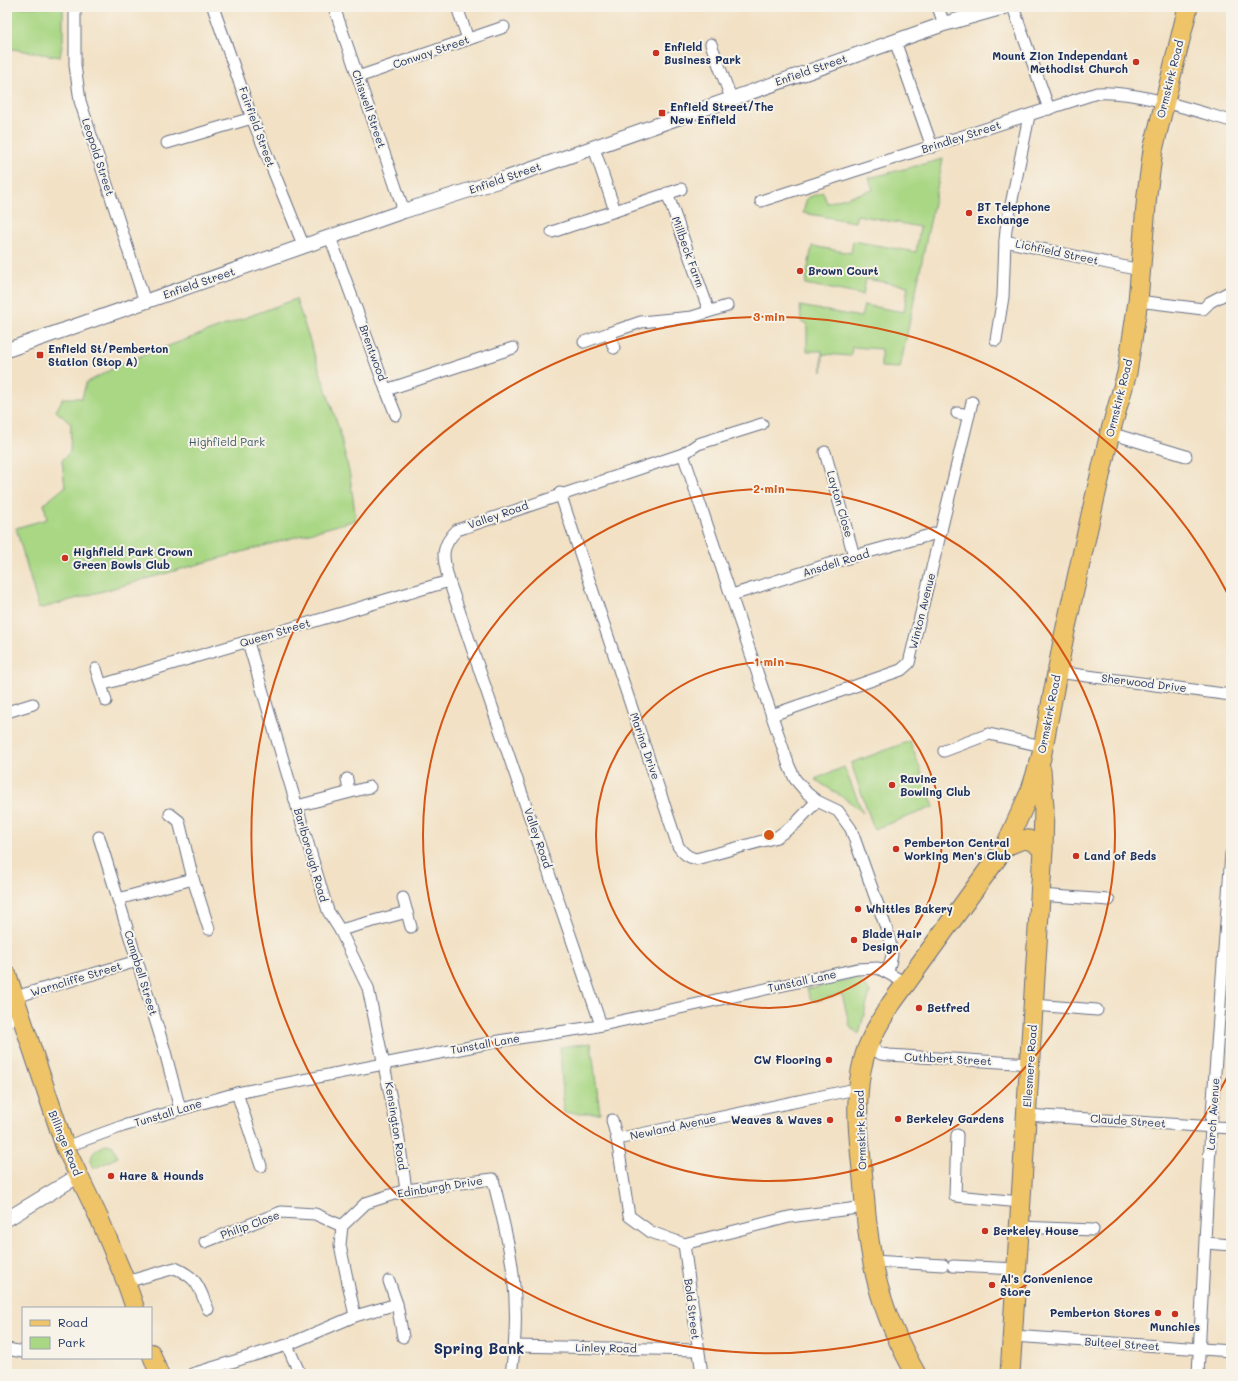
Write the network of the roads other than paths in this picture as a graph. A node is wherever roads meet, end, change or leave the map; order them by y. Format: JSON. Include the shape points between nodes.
{"nodes":[{"id":1,"x":75,"y":7,"type":"edge"},
{"id":2,"x":213,"y":7,"type":"edge"},
{"id":3,"x":334,"y":7,"type":"edge"},
{"id":4,"x":457,"y":7,"type":"edge"},
{"id":5,"x":938,"y":7,"type":"edge"},
{"id":6,"x":1004,"y":7,"type":"edge"},
{"id":7,"x":1014,"y":7,"type":"edge"},
{"id":8,"x":1188,"y":7,"type":"edge"},
{"id":9,"x":944,"y":24,"type":"junction"},
{"id":10,"x":504,"y":27,"type":"dead end"},
{"id":11,"x":468,"y":39,"type":"junction"},
{"id":12,"x":894,"y":41,"type":"junction"},
{"id":13,"x":711,"y":44,"type":"dead end"},
{"id":14,"x":358,"y":77,"type":"junction"},
{"id":15,"x":731,"y":98,"type":"junction"},
{"id":16,"x":1164,"y":102,"type":"junction"},
{"id":17,"x":1049,"y":109,"type":"junction"},
{"id":18,"x":1029,"y":116,"type":"junction"},
{"id":19,"x":252,"y":118,"type":"junction"},
{"id":20,"x":1231,"y":121,"type":"edge"},
{"id":21,"x":167,"y":143,"type":"dead end"},
{"id":22,"x":932,"y":147,"type":"junction"},
{"id":23,"x":594,"y":148,"type":"junction"},
{"id":24,"x":681,"y":188,"type":"dead end"},
{"id":25,"x":667,"y":193,"type":"junction"},
{"id":26,"x":761,"y":201,"type":"dead end"},
{"id":27,"x":404,"y":211,"type":"junction"},
{"id":28,"x":615,"y":211,"type":"junction"},
{"id":29,"x":552,"y":232,"type":"dead end"},
{"id":30,"x":330,"y":237,"type":"junction"},
{"id":31,"x":1005,"y":241,"type":"junction"},
{"id":32,"x":304,"y":246,"type":"junction"},
{"id":33,"x":1140,"y":270,"type":"junction"},
{"id":34,"x":1231,"y":291,"type":"edge"},
{"id":35,"x":1138,"y":301,"type":"junction"},
{"id":36,"x":145,"y":302,"type":"junction"},
{"id":37,"x":727,"y":306,"type":"dead end"},
{"id":38,"x":709,"y":312,"type":"junction"},
{"id":39,"x":609,"y":333,"type":"junction"},
{"id":40,"x":996,"y":340,"type":"dead end"},
{"id":41,"x":584,"y":342,"type":"dead end"},
{"id":42,"x":513,"y":348,"type":"dead end"},
{"id":43,"x":614,"y":348,"type":"dead end"},
{"id":44,"x":7,"y":350,"type":"edge"},
{"id":45,"x":386,"y":390,"type":"junction"},
{"id":46,"x":972,"y":402,"type":"dead end"},
{"id":47,"x":957,"y":413,"type":"dead end"},
{"id":48,"x":396,"y":415,"type":"dead end"},
{"id":49,"x":969,"y":415,"type":"junction"},
{"id":50,"x":762,"y":424,"type":"dead end"},
{"id":51,"x":1110,"y":434,"type":"junction"},
{"id":52,"x":825,"y":452,"type":"dead end"},
{"id":53,"x":683,"y":454,"type":"junction"},
{"id":54,"x":1186,"y":456,"type":"dead end"},
{"id":55,"x":560,"y":494,"type":"junction"},
{"id":56,"x":941,"y":532,"type":"junction"},
{"id":57,"x":854,"y":556,"type":"junction"},
{"id":58,"x":449,"y":580,"type":"junction"},
{"id":59,"x":732,"y":595,"type":"junction"},
{"id":60,"x":248,"y":642,"type":"junction"},
{"id":61,"x":96,"y":669,"type":"dead end"},
{"id":62,"x":1057,"y":672,"type":"junction"},
{"id":63,"x":101,"y":685,"type":"junction"},
{"id":64,"x":1231,"y":695,"type":"edge"},
{"id":65,"x":106,"y":701,"type":"dead end"},
{"id":66,"x":33,"y":704,"type":"dead end"},
{"id":67,"x":7,"y":712,"type":"edge"},
{"id":68,"x":772,"y":715,"type":"junction"},
{"id":69,"x":944,"y":751,"type":"dead end"},
{"id":70,"x":1042,"y":752,"type":"junction"},
{"id":71,"x":347,"y":779,"type":"dead end"},
{"id":72,"x":370,"y":787,"type":"dead end"},
{"id":73,"x":349,"y":792,"type":"junction"},
{"id":74,"x":817,"y":801,"type":"junction"},
{"id":75,"x":297,"y":806,"type":"junction"},
{"id":76,"x":179,"y":817,"type":"dead end"},
{"id":77,"x":99,"y":837,"type":"dead end"},
{"id":78,"x":1005,"y":847,"type":"junction"},
{"id":79,"x":1043,"y":850,"type":"junction"},
{"id":80,"x":1231,"y":854,"type":"edge"},
{"id":81,"x":193,"y":879,"type":"junction"},
{"id":82,"x":1040,"y":895,"type":"junction"},
{"id":83,"x":403,"y":898,"type":"dead end"},
{"id":84,"x":118,"y":899,"type":"junction"},
{"id":85,"x":1109,"y":900,"type":"dead end"},
{"id":86,"x":407,"y":912,"type":"junction"},
{"id":87,"x":411,"y":927,"type":"dead end"},
{"id":88,"x":209,"y":929,"type":"dead end"},
{"id":89,"x":340,"y":930,"type":"junction"},
{"id":90,"x":137,"y":961,"type":"junction"},
{"id":91,"x":888,"y":972,"type":"junction"},
{"id":92,"x":7,"y":974,"type":"edge"},
{"id":93,"x":906,"y":983,"type":"junction"},
{"id":94,"x":15,"y":997,"type":"junction"},
{"id":95,"x":1034,"y":1005,"type":"junction"},
{"id":96,"x":1097,"y":1010,"type":"dead end"},
{"id":97,"x":14,"y":1019,"type":"edge"},
{"id":98,"x":602,"y":1025,"type":"junction"},
{"id":99,"x":869,"y":1045,"type":"junction"},
{"id":100,"x":385,"y":1063,"type":"junction"},
{"id":101,"x":1030,"y":1064,"type":"junction"},
{"id":102,"x":859,"y":1086,"type":"junction"},
{"id":103,"x":237,"y":1093,"type":"junction"},
{"id":104,"x":180,"y":1109,"type":"junction"},
{"id":105,"x":1026,"y":1115,"type":"junction"},
{"id":106,"x":612,"y":1120,"type":"dead end"},
{"id":107,"x":1211,"y":1127,"type":"junction"},
{"id":108,"x":1231,"y":1128,"type":"edge"},
{"id":109,"x":957,"y":1135,"type":"dead end"},
{"id":110,"x":617,"y":1139,"type":"junction"},
{"id":111,"x":65,"y":1147,"type":"junction"},
{"id":112,"x":260,"y":1166,"type":"dead end"},
{"id":113,"x":78,"y":1176,"type":"junction"},
{"id":114,"x":406,"y":1190,"type":"junction"},
{"id":115,"x":1021,"y":1202,"type":"junction"},
{"id":116,"x":865,"y":1207,"type":"junction"},
{"id":117,"x":7,"y":1219,"type":"edge"},
{"id":118,"x":342,"y":1226,"type":"junction"},
{"id":119,"x":1020,"y":1227,"type":"junction"},
{"id":120,"x":1093,"y":1230,"type":"dead end"},
{"id":121,"x":205,"y":1242,"type":"dead end"},
{"id":122,"x":1206,"y":1243,"type":"junction"},
{"id":123,"x":684,"y":1244,"type":"junction"},
{"id":124,"x":1231,"y":1245,"type":"edge"},
{"id":125,"x":872,"y":1261,"type":"junction"},
{"id":126,"x":1017,"y":1268,"type":"junction"},
{"id":127,"x":126,"y":1282,"type":"junction"},
{"id":128,"x":389,"y":1282,"type":"dead end"},
{"id":129,"x":397,"y":1304,"type":"junction"},
{"id":130,"x":135,"y":1307,"type":"edge"},
{"id":131,"x":208,"y":1308,"type":"dead end"},
{"id":132,"x":355,"y":1316,"type":"junction"},
{"id":133,"x":1013,"y":1336,"type":"junction"},
{"id":134,"x":403,"y":1337,"type":"dead end"},
{"id":135,"x":287,"y":1345,"type":"junction"},
{"id":136,"x":515,"y":1346,"type":"junction"},
{"id":137,"x":7,"y":1349,"type":"edge"},
{"id":138,"x":698,"y":1350,"type":"junction"},
{"id":139,"x":1199,"y":1350,"type":"junction"},
{"id":140,"x":1231,"y":1351,"type":"edge"},
{"id":141,"x":22,"y":1352,"type":"edge"},
{"id":142,"x":152,"y":1356,"type":"edge"},
{"id":143,"x":159,"y":1374,"type":"edge"},
{"id":144,"x":192,"y":1374,"type":"edge"},
{"id":145,"x":300,"y":1374,"type":"edge"},
{"id":146,"x":511,"y":1374,"type":"edge"},
{"id":147,"x":702,"y":1374,"type":"edge"},
{"id":148,"x":916,"y":1374,"type":"edge"},
{"id":149,"x":1010,"y":1374,"type":"edge"},
{"id":150,"x":1198,"y":1374,"type":"edge"}],
"edges":[{"from":1,"to":36,"type":"street","name":"Leopold Street","via":[[75,65],[80,101]]},
{"from":2,"to":19,"type":"street","name":"Fairfield Street"},
{"from":3,"to":14,"type":"street","name":"Chiswell Street"},
{"from":4,"to":11,"type":"street"},
{"from":5,"to":9,"type":"street"},
{"from":6,"to":9,"type":"street","name":"Enfield Street"},
{"from":7,"to":17,"type":"street"},
{"from":8,"to":16,"type":"highway","name":"Ormskirk Road"},
{"from":9,"to":12,"type":"street","name":"Enfield Street"},
{"from":10,"to":11,"type":"street","name":"Conway Street"},
{"from":11,"to":14,"type":"street","name":"Conway Street"},
{"from":12,"to":15,"type":"street","name":"Enfield Street"},
{"from":12,"to":22,"type":"street"},
{"from":13,"to":15,"type":"street"},
{"from":14,"to":27,"type":"street","name":"Chiswell Street"},
{"from":15,"to":23,"type":"street","name":"Enfield Street"},
{"from":16,"to":17,"type":"street","name":"Brindley Street","via":[[1111,92],[1097,93]]},
{"from":16,"to":20,"type":"street","name":"Brindley Street"},
{"from":16,"to":33,"type":"highway","name":"Ormskirk Road","via":[[1153,150]]},
{"from":17,"to":18,"type":"street","name":"Brindley Street"},
{"from":18,"to":22,"type":"street","name":"Brindley Street"},
{"from":18,"to":31,"type":"street","name":"Lichfield Street"},
{"from":19,"to":21,"type":"street"},
{"from":19,"to":32,"type":"street","name":"Fairfield Street"},
{"from":22,"to":26,"type":"street","name":"Brindley Street"},
{"from":23,"to":27,"type":"street","name":"Enfield Street"},
{"from":23,"to":28,"type":"street"},
{"from":24,"to":25,"type":"street"},
{"from":25,"to":28,"type":"street"},
{"from":25,"to":38,"type":"street","name":"Millbeck Farm"},
{"from":27,"to":30,"type":"street","name":"Enfield Street"},
{"from":28,"to":29,"type":"street"},
{"from":30,"to":32,"type":"street","name":"Enfield Street"},
{"from":30,"to":45,"type":"street","name":"Brentwood"},
{"from":31,"to":33,"type":"street","name":"Lichfield Street"},
{"from":31,"to":40,"type":"street","via":[[1003,297]]},
{"from":32,"to":36,"type":"street","name":"Enfield Street"},
{"from":33,"to":35,"type":"highway","name":"Ormskirk Road"},
{"from":34,"to":35,"type":"street","via":[[1203,308]]},
{"from":35,"to":51,"type":"highway","name":"Ormskirk Road","via":[[1127,372]]},
{"from":36,"to":44,"type":"street","name":"Enfield Street"},
{"from":37,"to":38,"type":"street"},
{"from":38,"to":39,"type":"street","via":[[679,319],[651,320]]},
{"from":39,"to":41,"type":"street"},
{"from":39,"to":43,"type":"street"},
{"from":42,"to":45,"type":"street","name":"Brentwood"},
{"from":45,"to":48,"type":"street"},
{"from":46,"to":49,"type":"street","name":"Winton Avenue"},
{"from":47,"to":49,"type":"street"},
{"from":49,"to":56,"type":"street","name":"Winton Avenue"},
{"from":50,"to":53,"type":"street","name":"Valley Road","via":[[698,444]]},
{"from":51,"to":54,"type":"street"},
{"from":51,"to":62,"type":"highway","name":"Ormskirk Road"},
{"from":52,"to":57,"type":"street","name":"Layton Close"},
{"from":53,"to":55,"type":"street","name":"Valley Road"},
{"from":53,"to":59,"type":"street"},
{"from":55,"to":58,"type":"street","name":"Valley Road","via":[[456,530],[443,550]]},
{"from":55,"to":74,"type":"street","name":"Marina Drive","via":[[678,846],[683,853],[689,858],[696,859],[777,837],[795,824]]},
{"from":56,"to":57,"type":"street","name":"Ansdell Road"},
{"from":56,"to":68,"type":"street","name":"Winton Avenue","via":[[909,663],[901,670]]},
{"from":57,"to":59,"type":"street","name":"Ansdell Road"},
{"from":58,"to":60,"type":"street","name":"Queen Street"},
{"from":58,"to":98,"type":"street","name":"Valley Road"},
{"from":59,"to":68,"type":"street"},
{"from":60,"to":63,"type":"street","name":"Queen Street"},
{"from":60,"to":75,"type":"street","name":"Barlborough Road"},
{"from":61,"to":63,"type":"street"},
{"from":62,"to":64,"type":"street","name":"Sherwood Drive"},
{"from":62,"to":70,"type":"highway","name":"Ormskirk Road"},
{"from":63,"to":65,"type":"street"},
{"from":66,"to":67,"type":"street"},
{"from":68,"to":74,"type":"street","via":[[796,779]]},
{"from":69,"to":70,"type":"street","via":[[989,734]]},
{"from":70,"to":78,"type":"highway","name":"Ormskirk Road","via":[[1022,812]]},
{"from":70,"to":79,"type":"highway","name":"Ellesmere Road"},
{"from":71,"to":73,"type":"street"},
{"from":72,"to":73,"type":"street"},
{"from":73,"to":75,"type":"street"},
{"from":74,"to":91,"type":"street","via":[[838,812],[851,829],[889,936],[892,955]]},
{"from":75,"to":89,"type":"street","name":"Barlborough Road","via":[[328,911]]},
{"from":76,"to":81,"type":"street"},
{"from":77,"to":84,"type":"street","name":"Campbell Street"},
{"from":78,"to":79,"type":"highway","via":[[1028,839]]},
{"from":78,"to":93,"type":"highway","name":"Ormskirk Road"},
{"from":79,"to":82,"type":"highway","name":"Ellesmere Road"},
{"from":80,"to":107,"type":"street","name":"Larch Avenue"},
{"from":81,"to":84,"type":"street"},
{"from":81,"to":88,"type":"street"},
{"from":82,"to":85,"type":"street"},
{"from":82,"to":95,"type":"highway","name":"Ellesmere Road"},
{"from":83,"to":86,"type":"street"},
{"from":84,"to":90,"type":"street","name":"Campbell Street"},
{"from":86,"to":87,"type":"street"},
{"from":86,"to":89,"type":"street"},
{"from":89,"to":100,"type":"street","name":"Barlborough Road","via":[[368,988]]},
{"from":90,"to":94,"type":"street","name":"Warncliffe Street"},
{"from":90,"to":104,"type":"street","name":"Campbell Street"},
{"from":91,"to":93,"type":"street","name":"Tunstall Lane"},
{"from":91,"to":98,"type":"street","name":"Tunstall Lane","via":[[878,968],[857,969]]},
{"from":92,"to":94,"type":"main road","name":"Billinge Road"},
{"from":93,"to":99,"type":"highway","name":"Ormskirk Road","via":[[884,1014]]},
{"from":94,"to":97,"type":"main road","name":"Billinge Road"},
{"from":95,"to":96,"type":"street"},
{"from":95,"to":101,"type":"highway","name":"Ellesmere Road"},
{"from":97,"to":111,"type":"main road","name":"Billinge Road"},
{"from":98,"to":100,"type":"street","name":"Tunstall Lane"},
{"from":99,"to":101,"type":"street","name":"Cuthbert Street","via":[[881,1054],[889,1055]]},
{"from":99,"to":102,"type":"highway","name":"Ormskirk Road","via":[[862,1065]]},
{"from":100,"to":103,"type":"street","name":"Tunstall Lane"},
{"from":100,"to":114,"type":"street","name":"Kensington Road"},
{"from":101,"to":105,"type":"highway","name":"Ellesmere Road"},
{"from":102,"to":110,"type":"street","name":"Newland Avenue","via":[[851,1090]]},
{"from":102,"to":116,"type":"highway","name":"Ormskirk Road","via":[[859,1142]]},
{"from":103,"to":104,"type":"street","name":"Tunstall Lane"},
{"from":103,"to":112,"type":"street"},
{"from":104,"to":111,"type":"street","name":"Tunstall Lane"},
{"from":105,"to":107,"type":"street","name":"Claude Street"},
{"from":105,"to":115,"type":"highway","name":"Ellesmere Road"},
{"from":106,"to":110,"type":"street"},
{"from":107,"to":108,"type":"street","name":"Claude Street"},
{"from":107,"to":122,"type":"street","name":"Larch Avenue"},
{"from":109,"to":115,"type":"street","via":[[955,1196]]},
{"from":110,"to":123,"type":"street","name":"Newland Avenue","via":[[630,1216],[650,1232]]},
{"from":111,"to":113,"type":"main road","name":"Billinge Road"},
{"from":113,"to":117,"type":"street"},
{"from":113,"to":127,"type":"main road","name":"Billinge Road"},
{"from":114,"to":118,"type":"street","name":"Edinburgh Drive","via":[[366,1203]]},
{"from":114,"to":136,"type":"street","name":"Edinburgh Drive","via":[[493,1179],[513,1274]]},
{"from":115,"to":119,"type":"highway","name":"Ellesmere Road"},
{"from":116,"to":123,"type":"street","via":[[789,1217]]},
{"from":116,"to":125,"type":"highway","name":"Ormskirk Road"},
{"from":118,"to":121,"type":"street","name":"Philip Close","via":[[315,1214],[281,1212]]},
{"from":118,"to":132,"type":"street","via":[[340,1245]]},
{"from":119,"to":120,"type":"street"},
{"from":119,"to":126,"type":"highway","name":"Ellesmere Road"},
{"from":122,"to":124,"type":"street"},
{"from":122,"to":139,"type":"street","name":"Larch Avenue"},
{"from":123,"to":138,"type":"street","name":"Bold Street"},
{"from":125,"to":126,"type":"street"},
{"from":125,"to":148,"type":"highway","name":"Ormskirk Road","via":[[891,1325]]},
{"from":126,"to":133,"type":"highway","name":"Ellesmere Road"},
{"from":127,"to":130,"type":"main road","name":"Billinge Road"},
{"from":127,"to":131,"type":"street","via":[[175,1268],[196,1281]]},
{"from":128,"to":129,"type":"street"},
{"from":129,"to":132,"type":"street"},
{"from":129,"to":134,"type":"street"},
{"from":132,"to":135,"type":"street"},
{"from":133,"to":139,"type":"street","name":"Bulteel Street"},
{"from":133,"to":149,"type":"highway","name":"Ellesmere Road"},
{"from":135,"to":144,"type":"street"},
{"from":135,"to":145,"type":"street"},
{"from":136,"to":138,"type":"street","name":"Linley Road"},
{"from":136,"to":146,"type":"street","name":"Edinburgh Drive"},
{"from":137,"to":141,"type":"street"},
{"from":138,"to":147,"type":"street","name":"Bold Street"},
{"from":139,"to":140,"type":"street","name":"Bulteel Street"},
{"from":139,"to":150,"type":"street","name":"Larch Avenue"},
{"from":142,"to":143,"type":"main road"}]}
